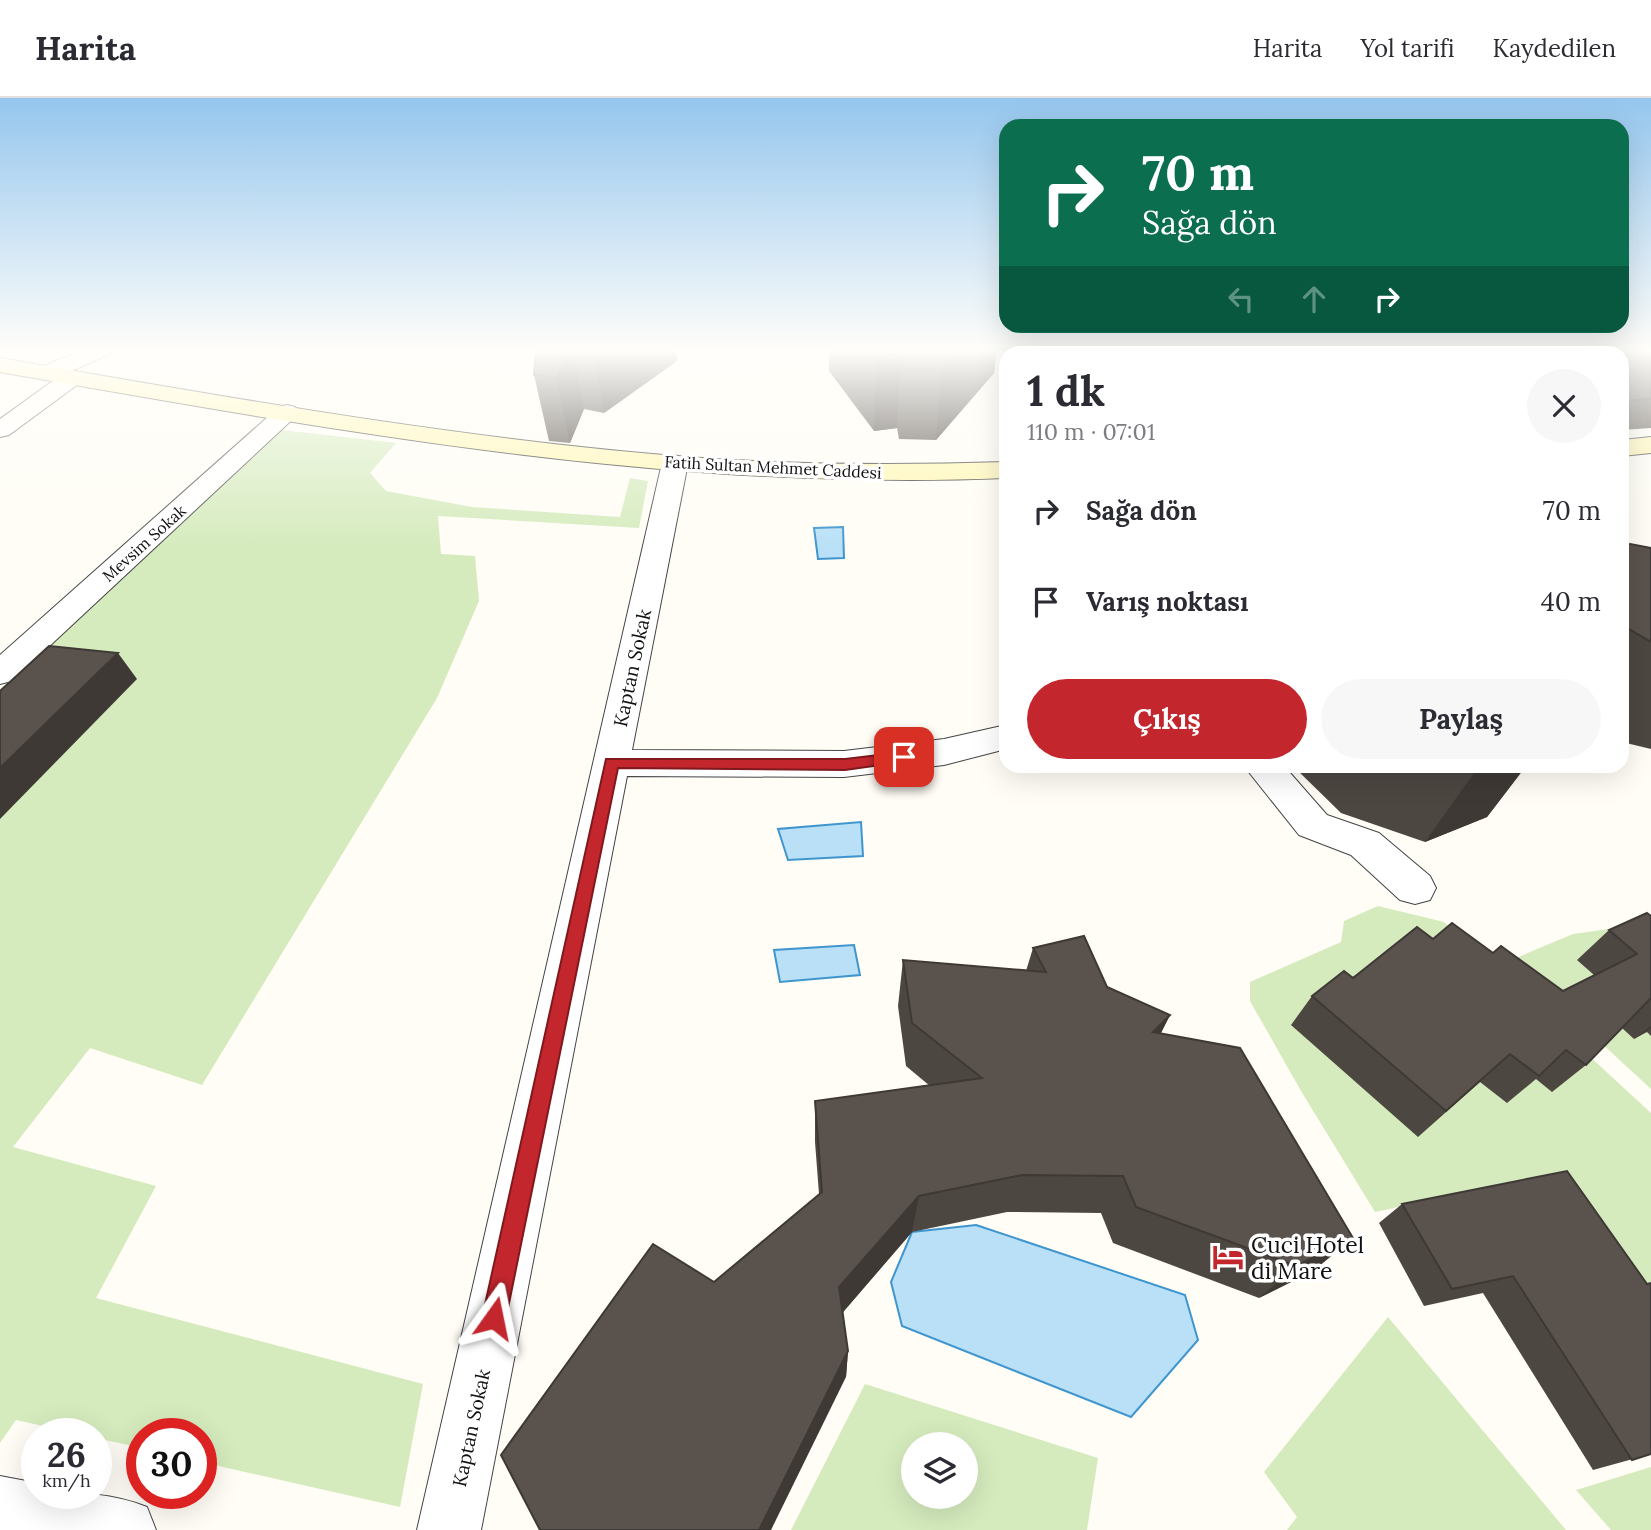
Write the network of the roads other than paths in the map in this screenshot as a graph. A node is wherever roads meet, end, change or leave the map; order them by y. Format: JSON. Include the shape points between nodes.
{"nodes":[{"id":1,"x":20,"y":416,"type":"edge"},
{"id":2,"x":283,"y":416,"type":"edge"},
{"id":3,"x":313,"y":416,"type":"edge"},
{"id":4,"x":0,"y":430,"type":"edge"},
{"id":5,"x":1651,"y":445,"type":"edge"},
{"id":6,"x":1629,"y":447,"type":"edge"},
{"id":7,"x":675,"y":463,"type":"junction"},
{"id":8,"x":999,"y":470,"type":"edge"},
{"id":9,"x":0,"y":673,"type":"edge"},
{"id":10,"x":999,"y":739,"type":"edge"},
{"id":11,"x":612,"y":762,"type":"junction"},
{"id":12,"x":1268,"y":773,"type":"edge"},
{"id":13,"x":1415,"y":888,"type":"dead end"},
{"id":14,"x":0,"y":1508,"type":"edge"},
{"id":15,"x":124,"y":1530,"type":"edge"},
{"id":16,"x":449,"y":1530,"type":"edge"}],
"edges":[{"from":1,"to":4,"type":"street"},
{"from":2,"to":9,"type":"street","name":"Mevsim Sokak"},
{"from":3,"to":7,"type":"street","name":"Fatih Sultan Mehmet Caddesi"},
{"from":5,"to":6,"type":"street"},
{"from":7,"to":8,"type":"street","name":"Fatih Sultan Mehmet Caddesi","via":[[834,472]]},
{"from":7,"to":11,"type":"street","name":"Kaptan Sokak"},
{"from":10,"to":11,"type":"street","via":[[944,752],[845,764]]},
{"from":11,"to":16,"type":"street","name":"Kaptan Sokak"},
{"from":12,"to":13,"type":"street","via":[[1313,825],[1365,844]]},
{"from":14,"to":15,"type":"street"}]}
